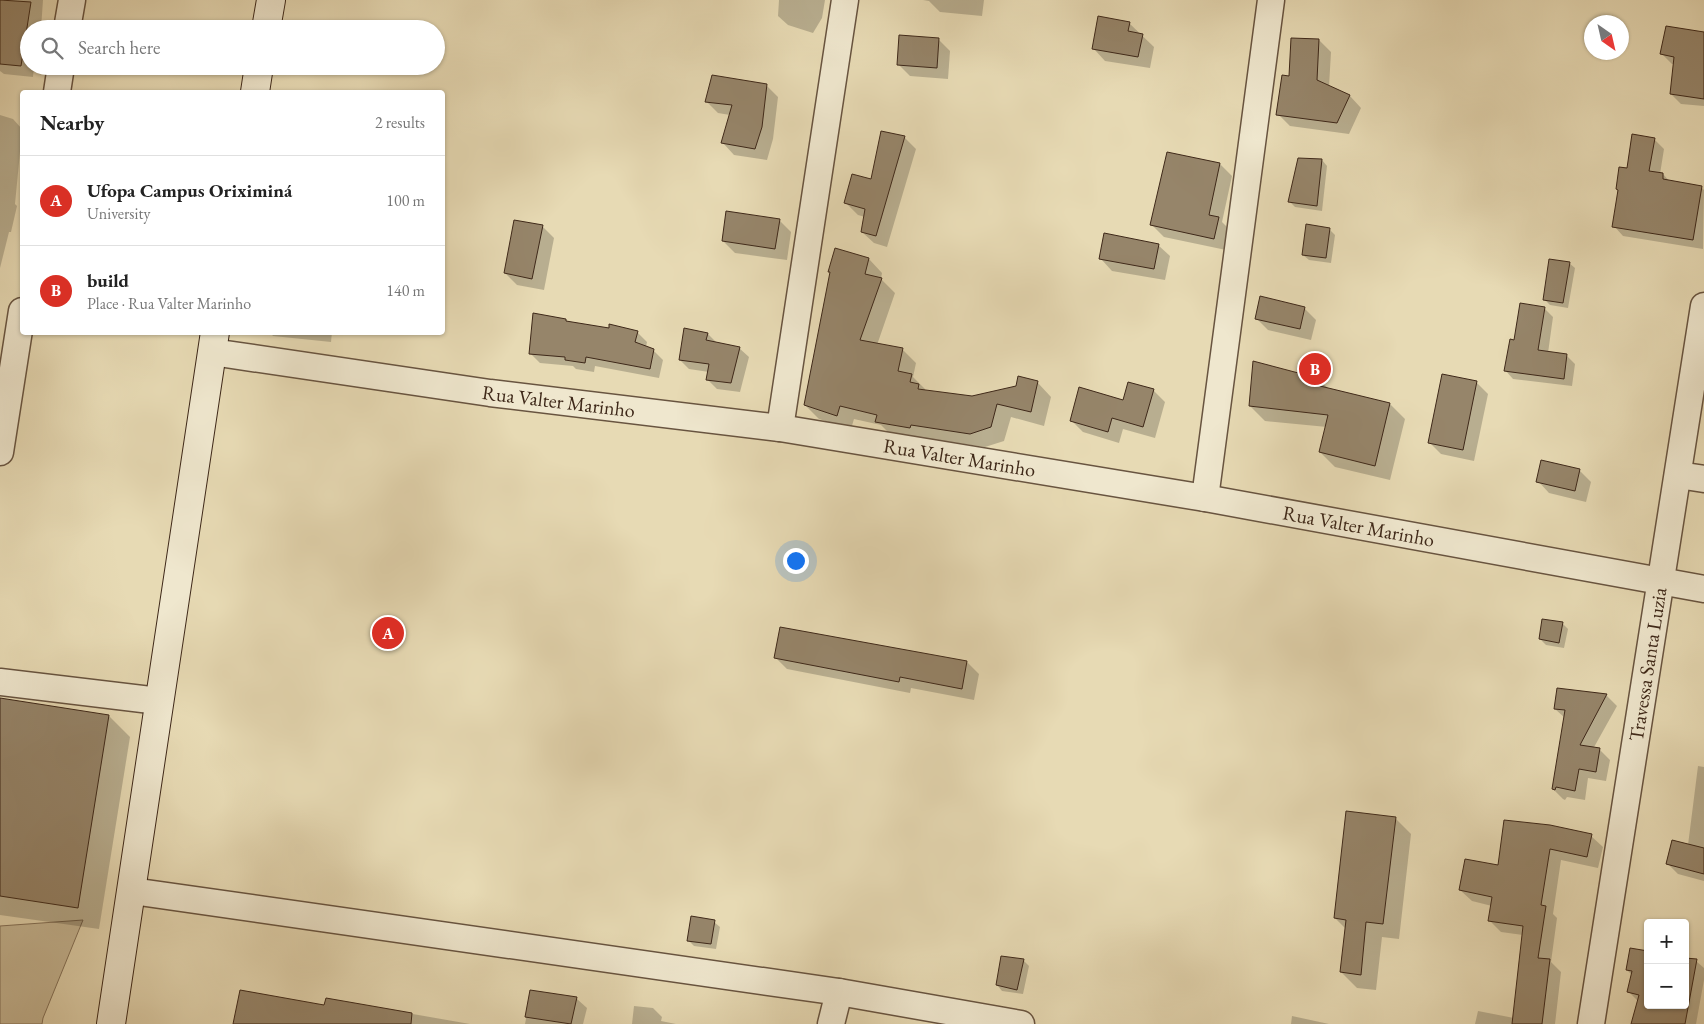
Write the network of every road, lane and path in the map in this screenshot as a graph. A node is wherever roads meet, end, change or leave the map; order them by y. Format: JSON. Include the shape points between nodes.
{"nodes":[{"id":1,"x":72,"y":0,"type":"edge"},
{"id":2,"x":270,"y":0,"type":"edge"},
{"id":3,"x":845,"y":0,"type":"edge"},
{"id":4,"x":1271,"y":0,"type":"edge"},
{"id":5,"x":69,"y":20,"type":"edge"},
{"id":6,"x":267,"y":20,"type":"edge"},
{"id":7,"x":60,"y":75,"type":"edge"},
{"id":8,"x":258,"y":75,"type":"edge"},
{"id":9,"x":57,"y":90,"type":"edge"},
{"id":10,"x":255,"y":90,"type":"edge"},
{"id":11,"x":1704,"y":306,"type":"edge"},
{"id":12,"x":20,"y":324,"type":"edge"},
{"id":13,"x":213,"y":342,"type":"edge"},
{"id":14,"x":780,"y":428,"type":"junction"},
{"id":15,"x":0,"y":452,"type":"edge"},
{"id":16,"x":1678,"y":475,"type":"junction"},
{"id":17,"x":1704,"y":479,"type":"edge"},
{"id":18,"x":1205,"y":498,"type":"junction"},
{"id":19,"x":1661,"y":581,"type":"junction"},
{"id":20,"x":1704,"y":589,"type":"edge"},
{"id":21,"x":0,"y":682,"type":"edge"},
{"id":22,"x":159,"y":701,"type":"junction"},
{"id":23,"x":132,"y":892,"type":"junction"},
{"id":24,"x":839,"y":992,"type":"junction"},
{"id":25,"x":111,"y":1024,"type":"edge"},
{"id":26,"x":831,"y":1024,"type":"edge"},
{"id":27,"x":1021,"y":1024,"type":"edge"},
{"id":28,"x":1591,"y":1024,"type":"edge"}],
"edges":[{"from":1,"to":5,"type":"street"},
{"from":2,"to":6,"type":"main road"},
{"from":3,"to":14,"type":"street"},
{"from":4,"to":18,"type":"street"},
{"from":7,"to":9,"type":"street"},
{"from":8,"to":10,"type":"main road"},
{"from":11,"to":16,"type":"street","name":"Travessa Santa Luzia"},
{"from":12,"to":15,"type":"street"},
{"from":13,"to":14,"type":"street","name":"Rua Valter Marinho","via":[[490,393]]},
{"from":13,"to":22,"type":"main road"},
{"from":14,"to":18,"type":"street","name":"Rua Valter Marinho"},
{"from":16,"to":17,"type":"street"},
{"from":16,"to":19,"type":"street","name":"Travessa Santa Luzia"},
{"from":18,"to":19,"type":"street","name":"Rua Valter Marinho"},
{"from":19,"to":20,"type":"street","name":"Rua Valter Marinho"},
{"from":19,"to":28,"type":"street","name":"Travessa Santa Luzia"},
{"from":21,"to":22,"type":"street"},
{"from":22,"to":23,"type":"main road"},
{"from":23,"to":24,"type":"street"},
{"from":23,"to":25,"type":"main road"},
{"from":24,"to":26,"type":"street"},
{"from":24,"to":27,"type":"street"}]}
